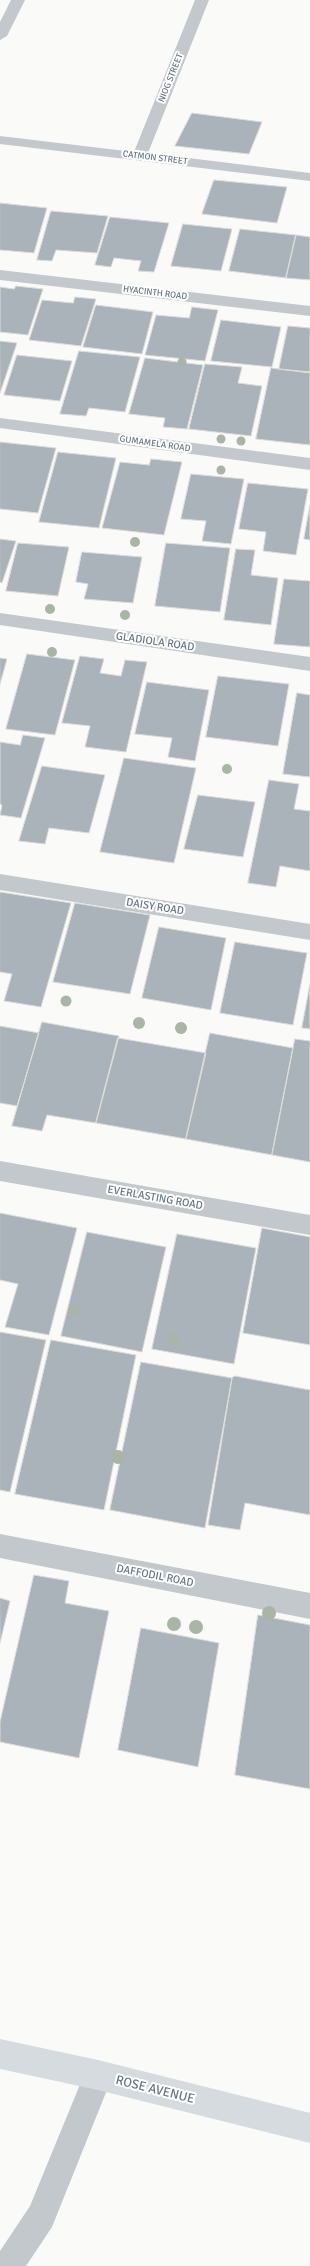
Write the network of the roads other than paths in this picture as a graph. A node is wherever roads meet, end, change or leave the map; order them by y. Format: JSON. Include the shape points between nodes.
{"nodes":[{"id":1,"x":18,"y":0,"type":"edge"},
{"id":2,"x":202,"y":0,"type":"edge"},
{"id":3,"x":0,"y":36,"type":"edge"},
{"id":4,"x":0,"y":140,"type":"edge"},
{"id":5,"x":139,"y":157,"type":"junction"},
{"id":6,"x":310,"y":177,"type":"edge"},
{"id":7,"x":0,"y":275,"type":"edge"},
{"id":8,"x":310,"y":311,"type":"edge"},
{"id":9,"x":0,"y":423,"type":"edge"},
{"id":10,"x":310,"y":464,"type":"edge"},
{"id":11,"x":0,"y":619,"type":"edge"},
{"id":12,"x":310,"y":664,"type":"edge"},
{"id":13,"x":0,"y":882,"type":"edge"},
{"id":14,"x":310,"y":932,"type":"edge"},
{"id":15,"x":0,"y":1171,"type":"edge"},
{"id":16,"x":310,"y":1225,"type":"edge"},
{"id":17,"x":0,"y":1546,"type":"edge"},
{"id":18,"x":310,"y":1606,"type":"edge"},
{"id":19,"x":0,"y":2054,"type":"edge"},
{"id":20,"x":98,"y":2075,"type":"junction"},
{"id":21,"x":310,"y":2128,"type":"edge"},
{"id":22,"x":8,"y":2266,"type":"edge"}],
"edges":[{"from":1,"to":3,"type":"street"},
{"from":2,"to":5,"type":"street","name":"NIOG STREET"},
{"from":4,"to":5,"type":"street","name":"CATMON STREET"},
{"from":5,"to":6,"type":"street","name":"CATMON STREET"},
{"from":7,"to":8,"type":"street","name":"HYACINTH ROAD"},
{"from":9,"to":10,"type":"street","name":"GUMAMELA ROAD"},
{"from":11,"to":12,"type":"street","name":"GLADIOLA ROAD"},
{"from":13,"to":14,"type":"street","name":"DAISY ROAD"},
{"from":15,"to":16,"type":"street","name":"EVERLASTING ROAD"},
{"from":17,"to":18,"type":"street","name":"DAFFODIL ROAD"},
{"from":19,"to":20,"type":"street","name":"ROSE AVENUE"},
{"from":20,"to":21,"type":"street","name":"ROSE AVENUE"},
{"from":20,"to":22,"type":"street","via":[[41,2216]]}]}
